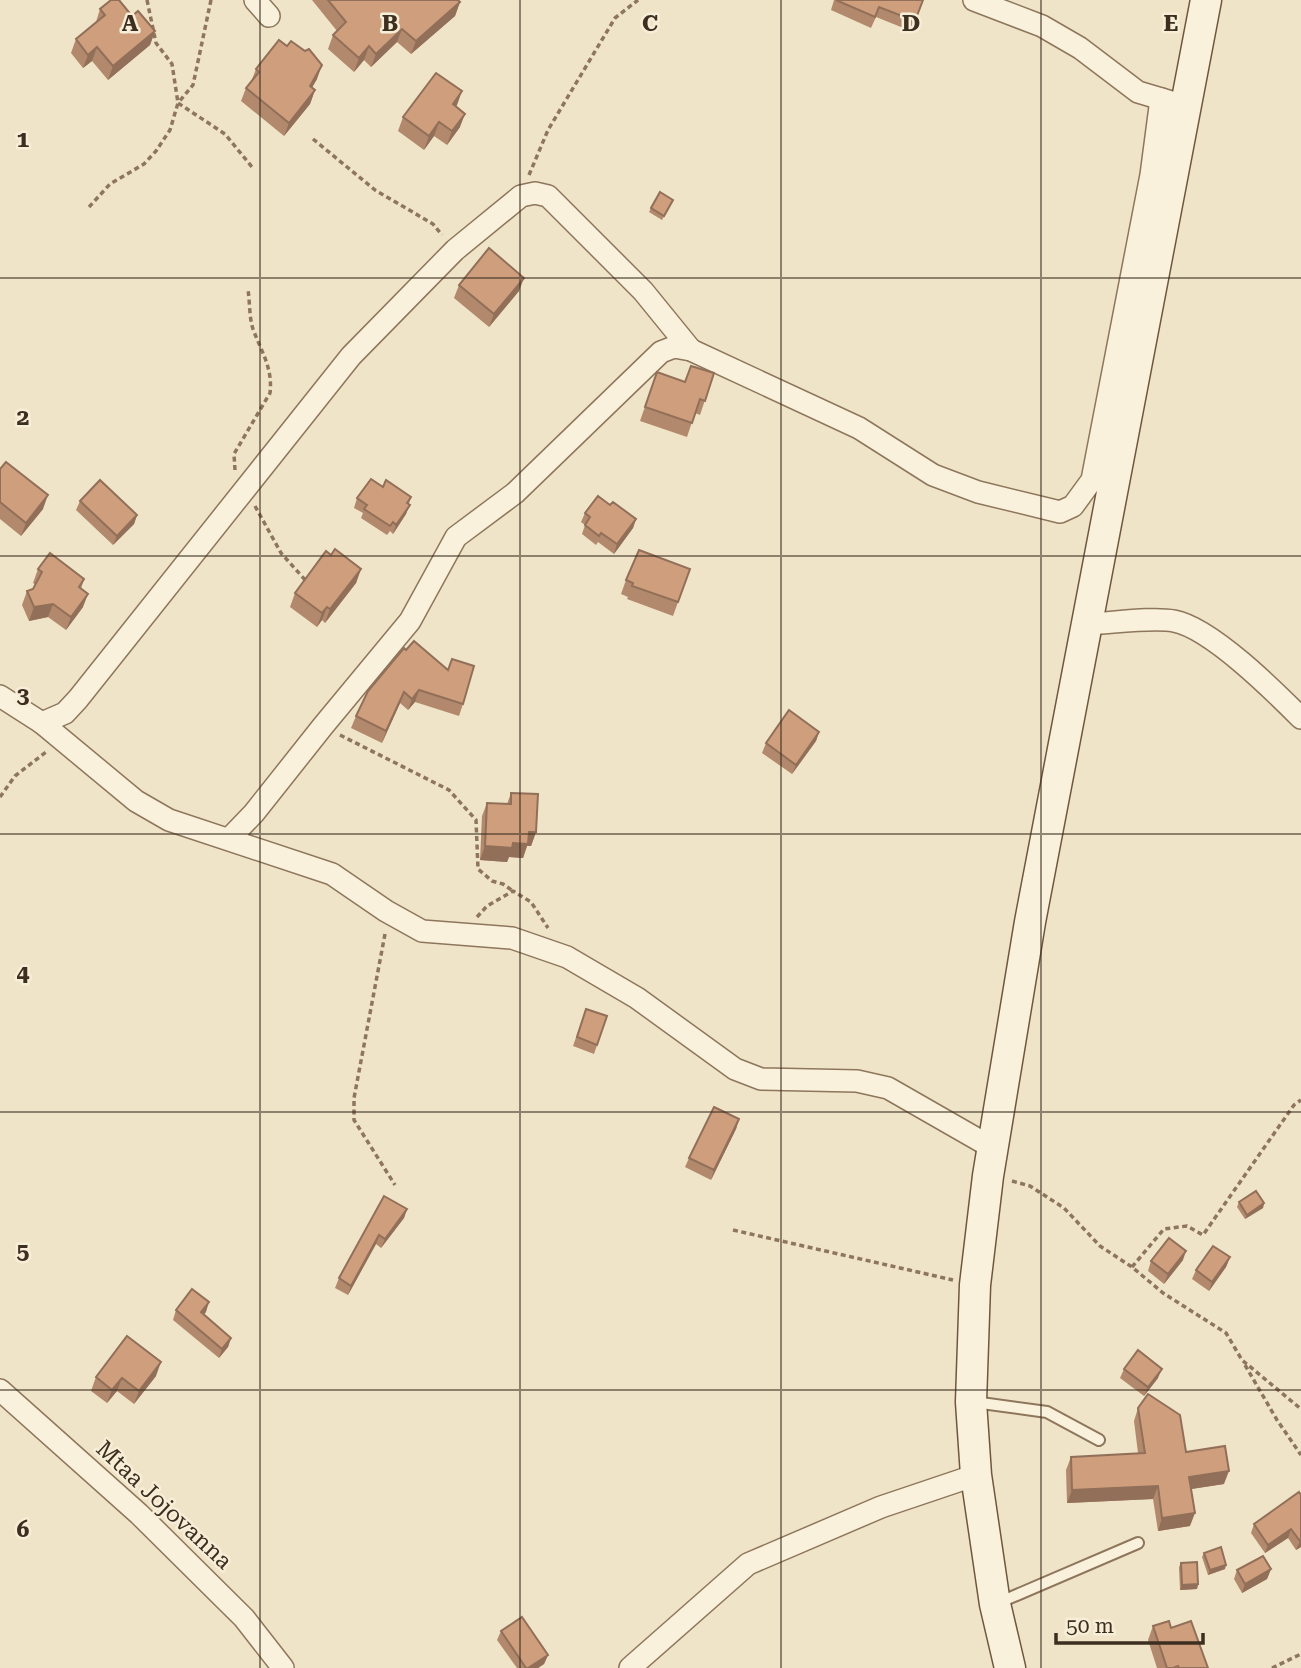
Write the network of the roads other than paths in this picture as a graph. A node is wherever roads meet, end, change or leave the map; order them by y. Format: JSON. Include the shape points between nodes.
{"nodes":[{"id":1,"x":974,"y":0,"type":"edge"},
{"id":2,"x":1206,"y":0,"type":"edge"},
{"id":3,"x":1174,"y":102,"type":"junction"},
{"id":4,"x":691,"y":350,"type":"junction"},
{"id":5,"x":1088,"y":624,"type":"junction"},
{"id":6,"x":0,"y":696,"type":"edge"},
{"id":7,"x":1301,"y":718,"type":"edge"},
{"id":8,"x":42,"y":723,"type":"junction"},
{"id":9,"x":229,"y":839,"type":"junction"},
{"id":10,"x":989,"y":1161,"type":"junction"},
{"id":11,"x":0,"y":1390,"type":"edge"},
{"id":12,"x":971,"y":1402,"type":"junction"},
{"id":13,"x":1099,"y":1440,"type":"dead end"},
{"id":14,"x":976,"y":1475,"type":"junction"},
{"id":15,"x":1138,"y":1543,"type":"dead end"},
{"id":16,"x":995,"y":1604,"type":"junction"},
{"id":17,"x":283,"y":1668,"type":"edge"},
{"id":18,"x":630,"y":1668,"type":"edge"},
{"id":19,"x":1010,"y":1668,"type":"edge"}],
"edges":[{"from":1,"to":3,"type":"street","via":[[1042,26],[1138,92]]},
{"from":2,"to":3,"type":"main road"},
{"from":3,"to":4,"type":"street","via":[[1151,175],[1092,480],[1073,506],[1060,512],[978,492],[933,475],[859,428]]},
{"from":3,"to":5,"type":"main road"},
{"from":4,"to":8,"type":"street","via":[[643,291],[548,195],[521,196],[455,250],[351,356],[78,699],[65,713]]},
{"from":4,"to":9,"type":"street","via":[[674,347],[662,352],[514,493],[456,537],[410,621]]},
{"from":5,"to":7,"type":"street","via":[[1173,621],[1192,627],[1255,673]]},
{"from":5,"to":10,"type":"main road"},
{"from":6,"to":8,"type":"street"},
{"from":8,"to":9,"type":"street","via":[[136,801],[169,820]]},
{"from":9,"to":10,"type":"street","via":[[332,874],[422,931],[512,938],[567,957],[637,998],[735,1069],[761,1080],[857,1081],[888,1088]]},
{"from":10,"to":12,"type":"main road","via":[[975,1285]]},
{"from":11,"to":17,"type":"street","name":"Mtaa Jojovanna","via":[[139,1514],[244,1618]]},
{"from":12,"to":13,"type":"lane","via":[[1047,1412]]},
{"from":12,"to":14,"type":"main road"},
{"from":14,"to":16,"type":"main road"},
{"from":14,"to":18,"type":"street","via":[[881,1507],[748,1564]]},
{"from":15,"to":16,"type":"lane"},
{"from":16,"to":19,"type":"main road"}]}
